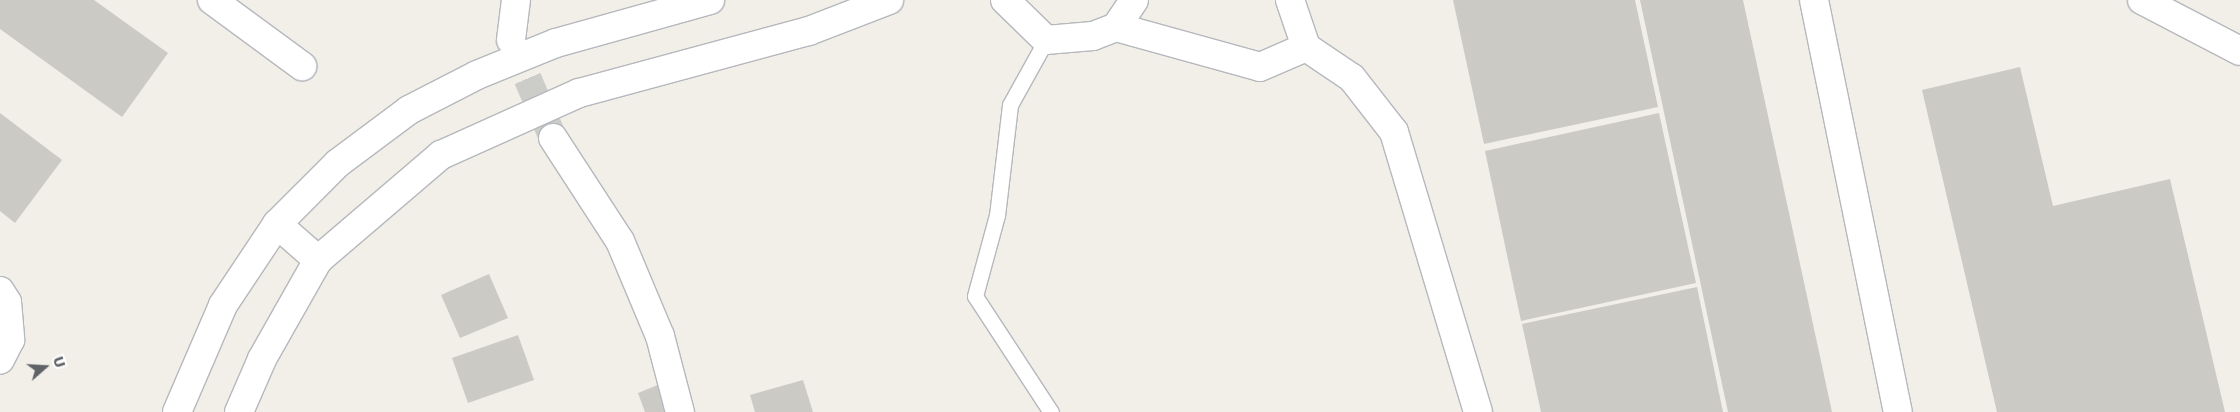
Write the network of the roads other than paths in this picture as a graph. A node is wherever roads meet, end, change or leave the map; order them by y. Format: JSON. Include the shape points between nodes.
{"nodes":[{"id":1,"x":212,"y":0,"type":"edge"},
{"id":2,"x":516,"y":0,"type":"edge"},
{"id":3,"x":710,"y":0,"type":"edge"},
{"id":4,"x":889,"y":0,"type":"edge"},
{"id":5,"x":1004,"y":0,"type":"edge"},
{"id":6,"x":1134,"y":0,"type":"edge"},
{"id":7,"x":1290,"y":0,"type":"edge"},
{"id":8,"x":1814,"y":0,"type":"edge"},
{"id":9,"x":2142,"y":0,"type":"edge"},
{"id":10,"x":1116,"y":26,"type":"junction"},
{"id":11,"x":511,"y":40,"type":"tunnel mouth"},
{"id":12,"x":1046,"y":40,"type":"junction"},
{"id":13,"x":1306,"y":47,"type":"junction"},
{"id":14,"x":2240,"y":51,"type":"edge"},
{"id":15,"x":302,"y":66,"type":"dead end"},
{"id":16,"x":553,"y":138,"type":"tunnel mouth"},
{"id":17,"x":278,"y":224,"type":"junction"},
{"id":18,"x":318,"y":260,"type":"junction"},
{"id":19,"x":0,"y":292,"type":"edge"},
{"id":20,"x":0,"y":360,"type":"edge"},
{"id":21,"x":177,"y":412,"type":"edge"},
{"id":22,"x":239,"y":412,"type":"edge"},
{"id":23,"x":680,"y":412,"type":"edge"},
{"id":24,"x":1051,"y":412,"type":"edge"},
{"id":25,"x":1478,"y":412,"type":"edge"},
{"id":26,"x":1898,"y":412,"type":"edge"}],
"edges":[{"from":1,"to":15,"type":"street"},
{"from":2,"to":11,"type":"street"},
{"from":3,"to":17,"type":"street","via":[[556,43],[409,110],[338,163]]},
{"from":4,"to":18,"type":"street","via":[[809,31],[579,93],[496,128],[441,155]]},
{"from":5,"to":12,"type":"street"},
{"from":6,"to":10,"type":"street"},
{"from":7,"to":13,"type":"street"},
{"from":8,"to":26,"type":"street"},
{"from":9,"to":14,"type":"street"},
{"from":10,"to":12,"type":"street","via":[[1093,36]]},
{"from":10,"to":13,"type":"street","via":[[1260,66]]},
{"from":12,"to":24,"type":"lane","via":[[1010,105],[997,215],[975,296]]},
{"from":13,"to":25,"type":"street","via":[[1352,78],[1394,132]]},
{"from":16,"to":23,"type":"street","via":[[620,241],[660,336]]},
{"from":17,"to":18,"type":"street"},
{"from":17,"to":21,"type":"street","via":[[223,305]]},
{"from":18,"to":22,"type":"street","via":[[262,359]]},
{"from":19,"to":20,"type":"street","via":[[7,302],[10,340]]}]}
